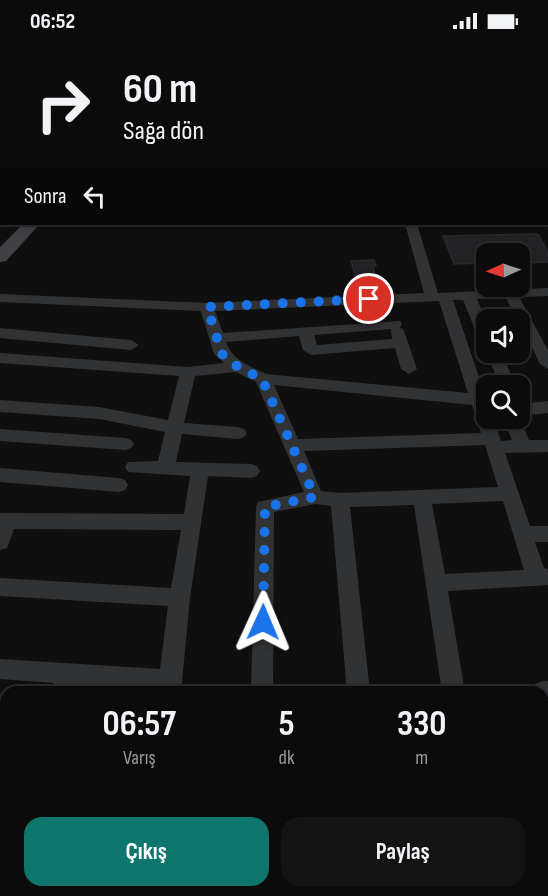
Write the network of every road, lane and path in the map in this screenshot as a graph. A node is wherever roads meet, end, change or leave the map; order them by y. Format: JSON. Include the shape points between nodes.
{"nodes":[{"id":1,"x":249,"y":42,"type":"edge"},
{"id":2,"x":281,"y":42,"type":"edge"},
{"id":3,"x":31,"y":225,"type":"edge"},
{"id":4,"x":411,"y":225,"type":"edge"},
{"id":5,"x":0,"y":257,"type":"edge"},
{"id":6,"x":530,"y":292,"type":"edge"},
{"id":7,"x":548,"y":292,"type":"edge"},
{"id":8,"x":468,"y":295,"type":"junction"},
{"id":9,"x":476,"y":295,"type":"edge"},
{"id":10,"x":438,"y":296,"type":"junction"},
{"id":11,"x":512,"y":297,"type":"edge"},
{"id":12,"x":0,"y":298,"type":"edge"},
{"id":13,"x":392,"y":298,"type":"junction"},
{"id":14,"x":207,"y":307,"type":"junction"},
{"id":15,"x":476,"y":314,"type":"edge"},
{"id":16,"x":395,"y":324,"type":"junction"},
{"id":17,"x":305,"y":331,"type":"junction"},
{"id":18,"x":0,"y":333,"type":"edge"},
{"id":19,"x":216,"y":338,"type":"junction"},
{"id":20,"x":401,"y":343,"type":"junction"},
{"id":21,"x":131,"y":345,"type":"dead end"},
{"id":22,"x":0,"y":358,"type":"edge"},
{"id":23,"x":548,"y":364,"type":"edge"},
{"id":24,"x":238,"y":367,"type":"junction"},
{"id":25,"x":409,"y":369,"type":"dead end"},
{"id":26,"x":188,"y":372,"type":"junction"},
{"id":27,"x":262,"y":379,"type":"junction"},
{"id":28,"x":476,"y":394,"type":"edge"},
{"id":29,"x":476,"y":399,"type":"edge"},
{"id":30,"x":0,"y":406,"type":"edge"},
{"id":31,"x":548,"y":407,"type":"edge"},
{"id":32,"x":530,"y":409,"type":"edge"},
{"id":33,"x":177,"y":428,"type":"junction"},
{"id":34,"x":488,"y":429,"type":"edge"},
{"id":35,"x":516,"y":429,"type":"edge"},
{"id":36,"x":238,"y":433,"type":"dead end"},
{"id":37,"x":0,"y":435,"type":"edge"},
{"id":38,"x":492,"y":443,"type":"junction"},
{"id":39,"x":125,"y":444,"type":"dead end"},
{"id":40,"x":293,"y":446,"type":"junction"},
{"id":41,"x":523,"y":447,"type":"junction"},
{"id":42,"x":548,"y":447,"type":"edge"},
{"id":43,"x":134,"y":467,"type":"dead end"},
{"id":44,"x":165,"y":470,"type":"junction"},
{"id":45,"x":200,"y":470,"type":"junction"},
{"id":46,"x":250,"y":471,"type":"dead end"},
{"id":47,"x":0,"y":475,"type":"edge"},
{"id":48,"x":119,"y":485,"type":"dead end"},
{"id":49,"x":508,"y":494,"type":"junction"},
{"id":50,"x":315,"y":497,"type":"junction"},
{"id":51,"x":422,"y":498,"type":"junction"},
{"id":52,"x":340,"y":501,"type":"junction"},
{"id":53,"x":3,"y":521,"type":"edge"},
{"id":54,"x":191,"y":522,"type":"junction"},
{"id":55,"x":522,"y":534,"type":"junction"},
{"id":56,"x":548,"y":534,"type":"edge"},
{"id":57,"x":0,"y":542,"type":"edge"},
{"id":58,"x":542,"y":577,"type":"edge"},
{"id":59,"x":438,"y":583,"type":"junction"},
{"id":60,"x":0,"y":587,"type":"edge"},
{"id":61,"x":180,"y":598,"type":"junction"},
{"id":62,"x":0,"y":669,"type":"edge"},
{"id":63,"x":65,"y":682,"type":"edge"},
{"id":64,"x":170,"y":686,"type":"edge"},
{"id":65,"x":262,"y":686,"type":"edge"},
{"id":66,"x":358,"y":686,"type":"edge"},
{"id":67,"x":453,"y":686,"type":"edge"}],
"edges":[{"from":1,"to":2,"type":"street"},
{"from":3,"to":5,"type":"main road"},
{"from":4,"to":10,"type":"street"},
{"from":6,"to":7,"type":"street"},
{"from":8,"to":9,"type":"street"},
{"from":8,"to":10,"type":"street"},
{"from":8,"to":15,"type":"street"},
{"from":10,"to":13,"type":"street"},
{"from":10,"to":28,"type":"street"},
{"from":11,"to":23,"type":"street"},
{"from":12,"to":14,"type":"street"},
{"from":13,"to":14,"type":"street"},
{"from":13,"to":16,"type":"street"},
{"from":14,"to":19,"type":"street"},
{"from":16,"to":17,"type":"street"},
{"from":16,"to":20,"type":"street"},
{"from":17,"to":19,"type":"street"},
{"from":17,"to":20,"type":"street","via":[[311,350]]},
{"from":18,"to":21,"type":"street"},
{"from":19,"to":24,"type":"street","via":[[222,354]]},
{"from":20,"to":25,"type":"street"},
{"from":22,"to":26,"type":"street"},
{"from":24,"to":26,"type":"street"},
{"from":24,"to":27,"type":"street"},
{"from":26,"to":33,"type":"street"},
{"from":27,"to":29,"type":"street"},
{"from":27,"to":40,"type":"street"},
{"from":30,"to":33,"type":"street","via":[[99,413]]},
{"from":31,"to":32,"type":"street"},
{"from":33,"to":36,"type":"street"},
{"from":33,"to":44,"type":"street"},
{"from":34,"to":38,"type":"street"},
{"from":35,"to":41,"type":"street"},
{"from":37,"to":39,"type":"street"},
{"from":38,"to":40,"type":"street"},
{"from":38,"to":41,"type":"street"},
{"from":38,"to":49,"type":"street"},
{"from":40,"to":50,"type":"street"},
{"from":41,"to":42,"type":"street"},
{"from":43,"to":44,"type":"street"},
{"from":44,"to":45,"type":"street"},
{"from":45,"to":46,"type":"street"},
{"from":45,"to":54,"type":"street"},
{"from":47,"to":48,"type":"street"},
{"from":49,"to":51,"type":"street"},
{"from":49,"to":55,"type":"street"},
{"from":50,"to":52,"type":"street"},
{"from":50,"to":65,"type":"street","via":[[265,507]]},
{"from":51,"to":52,"type":"street"},
{"from":51,"to":59,"type":"street"},
{"from":52,"to":66,"type":"street"},
{"from":53,"to":54,"type":"street"},
{"from":53,"to":57,"type":"street"},
{"from":54,"to":61,"type":"street"},
{"from":55,"to":56,"type":"street"},
{"from":55,"to":58,"type":"street"},
{"from":58,"to":59,"type":"street"},
{"from":59,"to":67,"type":"street"},
{"from":60,"to":61,"type":"street"},
{"from":61,"to":64,"type":"street"},
{"from":62,"to":63,"type":"street"},
{"from":63,"to":64,"type":"street"}]}
